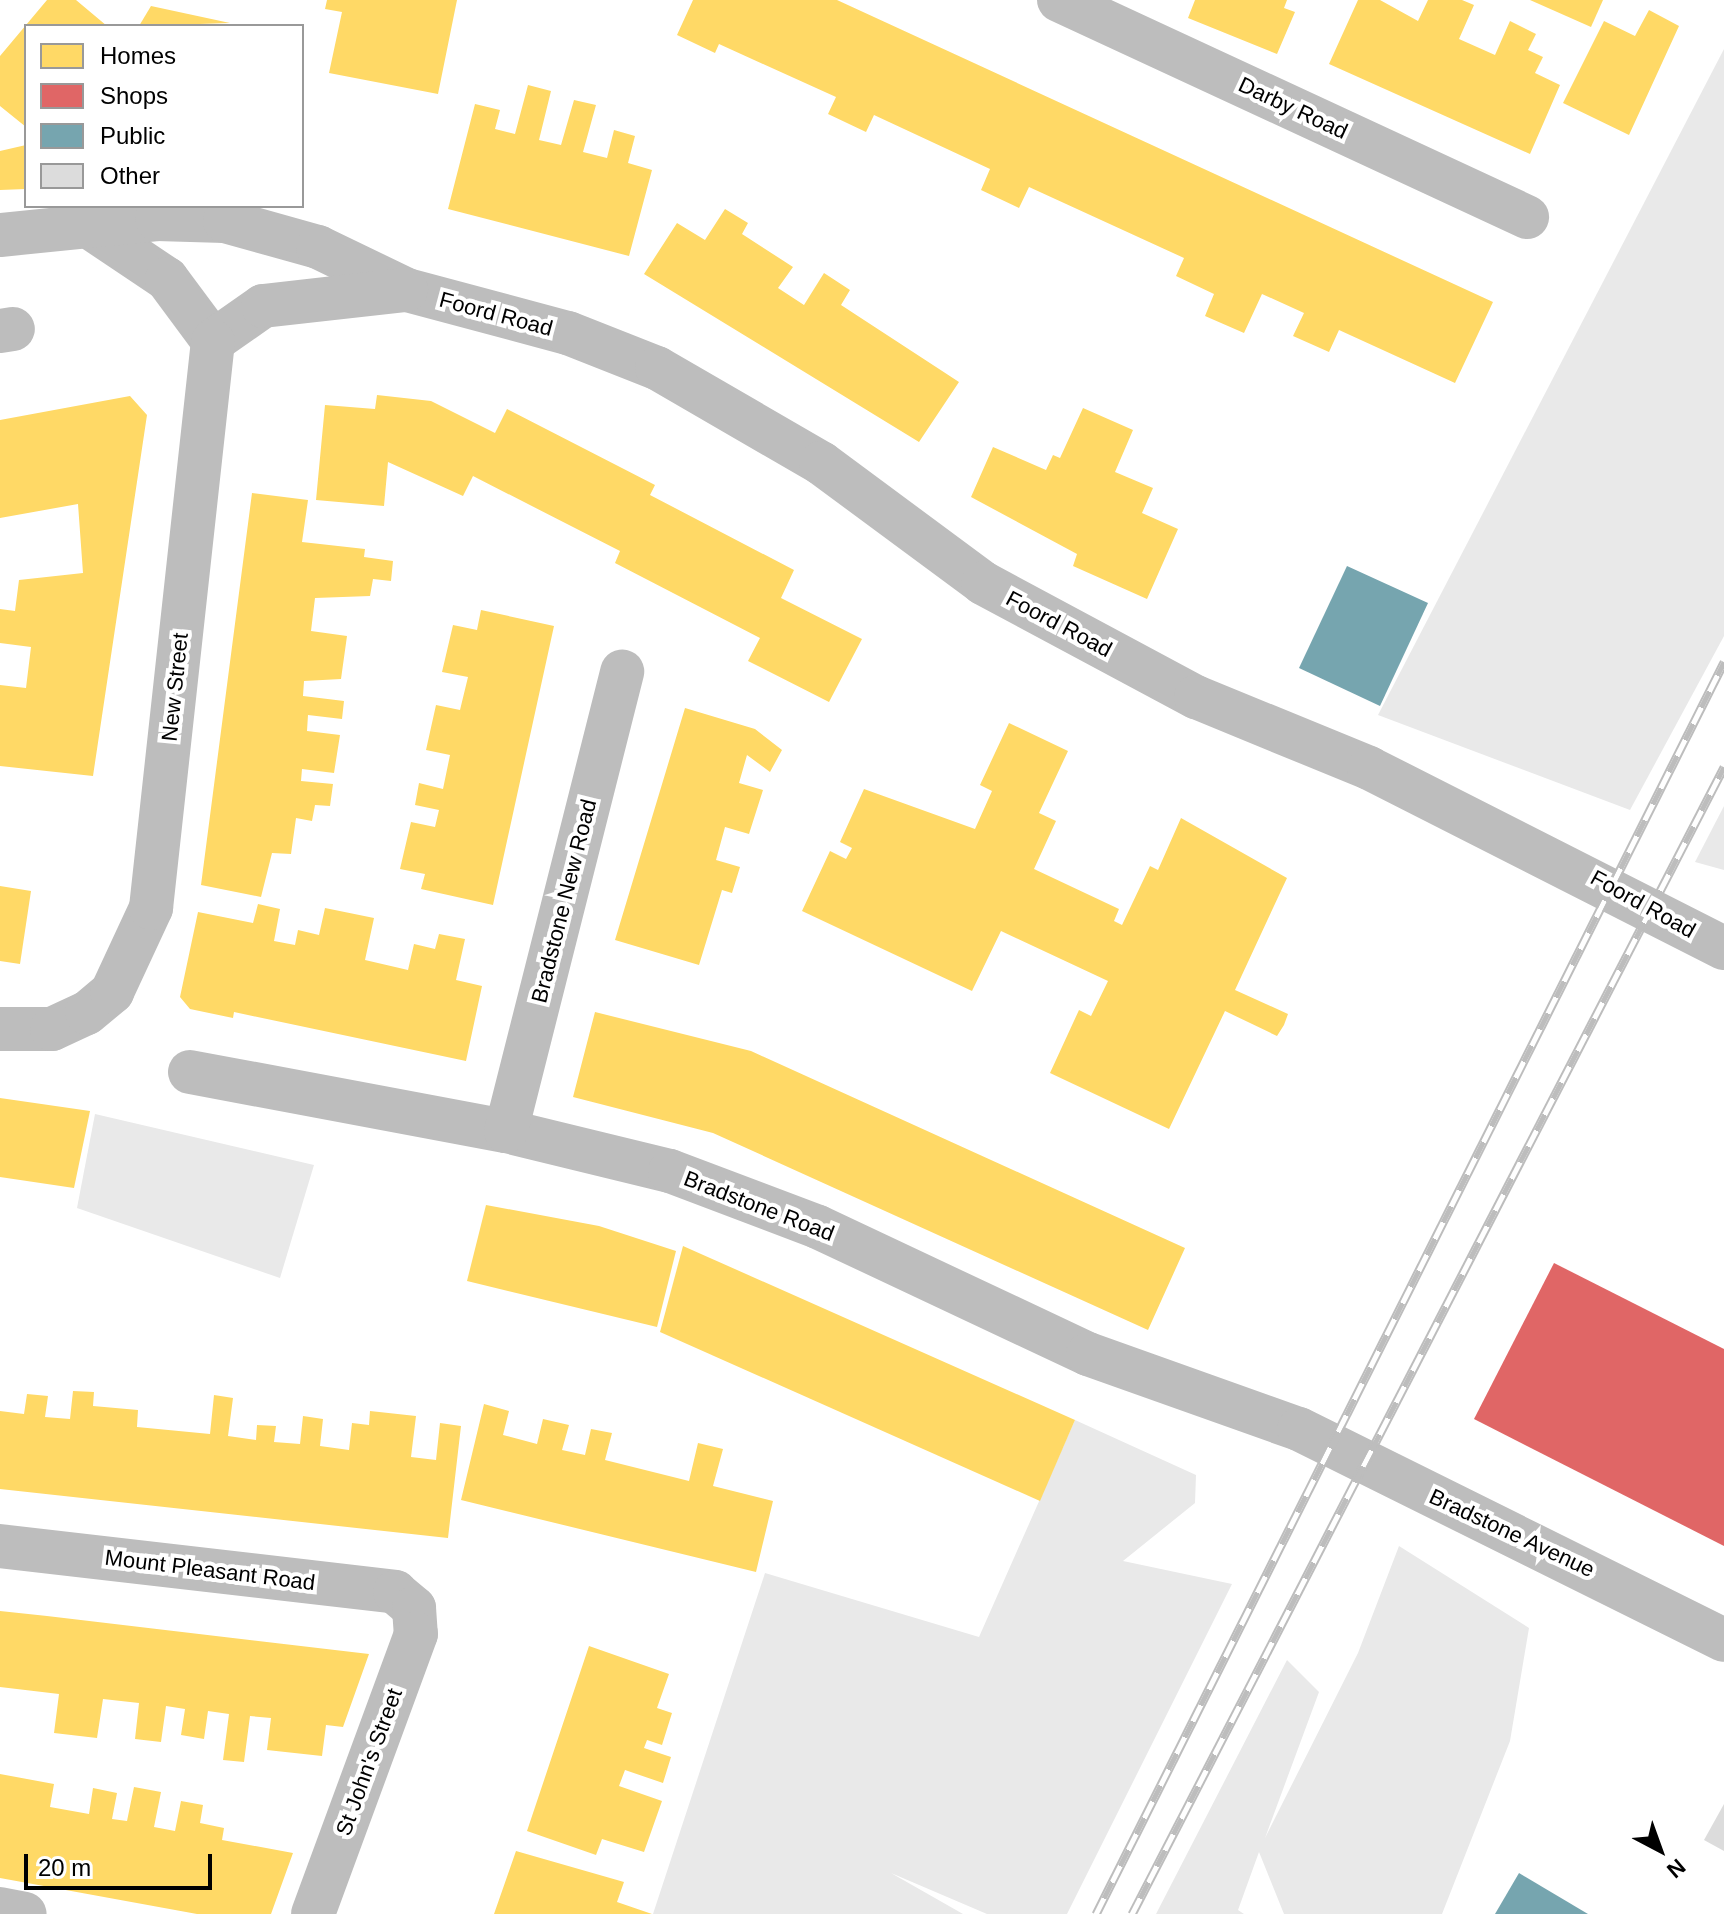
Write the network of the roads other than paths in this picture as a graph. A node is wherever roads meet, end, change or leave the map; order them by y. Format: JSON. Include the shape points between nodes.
{"nodes":[{"id":1,"x":1059,"y":0,"type":"edge"},
{"id":2,"x":1110,"y":11,"type":"edge"},
{"id":3,"x":1527,"y":217,"type":"dead end"},
{"id":4,"x":94,"y":230,"type":"junction"},
{"id":5,"x":0,"y":235,"type":"edge"},
{"id":6,"x":407,"y":290,"type":"junction"},
{"id":7,"x":213,"y":341,"type":"junction"},
{"id":8,"x":622,"y":671,"type":"dead end"},
{"id":9,"x":1724,"y":948,"type":"edge"},
{"id":10,"x":0,"y":1029,"type":"edge"},
{"id":11,"x":190,"y":1072,"type":"dead end"},
{"id":12,"x":506,"y":1131,"type":"junction"},
{"id":13,"x":1299,"y":1429,"type":"joint"},
{"id":14,"x":0,"y":1546,"type":"edge"},
{"id":15,"x":414,"y":1608,"type":"joint"},
{"id":16,"x":1724,"y":1640,"type":"edge"},
{"id":17,"x":0,"y":1909,"type":"edge"},
{"id":18,"x":25,"y":1914,"type":"edge"},
{"id":19,"x":313,"y":1914,"type":"edge"}],
"edges":[{"from":1,"to":2,"type":"street","name":"Darby Road"},
{"from":2,"to":3,"type":"street","name":"Darby Road"},
{"from":4,"to":5,"type":"street"},
{"from":4,"to":6,"type":"street","via":[[157,219],[225,221],[318,247]]},
{"from":4,"to":7,"type":"street","via":[[167,279]]},
{"from":6,"to":7,"type":"street","via":[[263,306]]},
{"from":6,"to":9,"type":"street","name":"Foord Road","via":[[568,333],[704,391],[821,463],[983,583],[1196,697],[1369,768]]},
{"from":7,"to":10,"type":"street","name":"New Street","via":[[151,908],[112,992],[87,1013],[52,1029]]},
{"from":8,"to":12,"type":"street","name":"Bradstone New Road"},
{"from":11,"to":12,"type":"street","name":"Bradstone Road"},
{"from":12,"to":13,"type":"street","name":"Bradstone Road","via":[[670,1171],[788,1215],[1088,1354]]},
{"from":13,"to":16,"type":"street","name":"Bradstone Avenue"},
{"from":14,"to":15,"type":"street","name":"Mount Pleasant Road","via":[[395,1592]]},
{"from":15,"to":19,"type":"street","name":"St John's Street","via":[[416,1634]]},
{"from":17,"to":18,"type":"street"}]}
